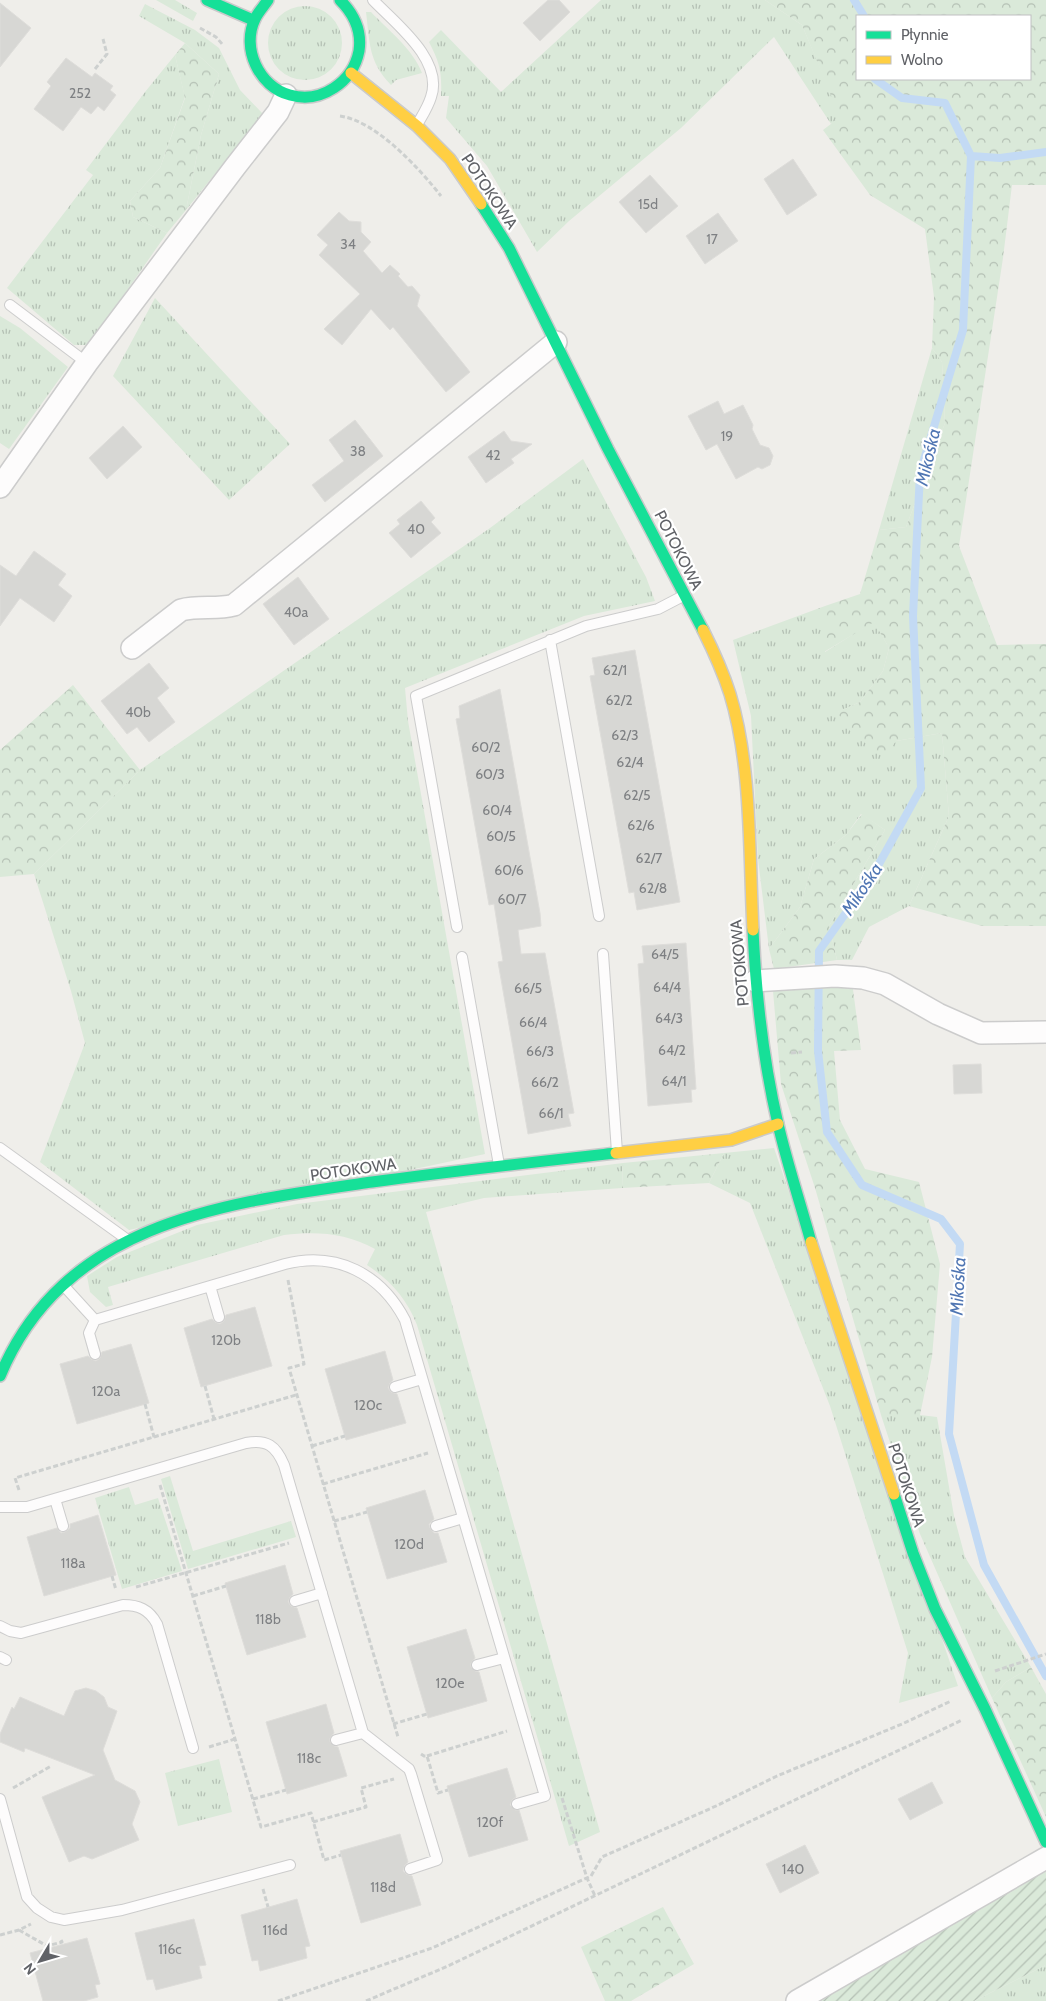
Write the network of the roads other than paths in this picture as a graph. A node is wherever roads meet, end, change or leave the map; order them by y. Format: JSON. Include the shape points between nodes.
{"nodes":[{"id":1,"x":207,"y":0,"type":"edge"},
{"id":2,"x":268,"y":0,"type":"edge"},
{"id":3,"x":340,"y":0,"type":"edge"},
{"id":4,"x":373,"y":0,"type":"edge"},
{"id":5,"x":253,"y":20,"type":"junction"},
{"id":6,"x":351,"y":73,"type":"junction"},
{"id":7,"x":286,"y":95,"type":"junction"},
{"id":8,"x":417,"y":126,"type":"junction"},
{"id":9,"x":10,"y":305,"type":"dead end"},
{"id":10,"x":556,"y":342,"type":"junction"},
{"id":11,"x":88,"y":363,"type":"junction"},
{"id":12,"x":0,"y":487,"type":"edge"},
{"id":13,"x":684,"y":596,"type":"junction"},
{"id":14,"x":550,"y":640,"type":"junction"},
{"id":15,"x":132,"y":648,"type":"dead end"},
{"id":16,"x":599,"y":916,"type":"dead end"},
{"id":17,"x":457,"y":927,"type":"dead end"},
{"id":18,"x":603,"y":954,"type":"dead end"},
{"id":19,"x":462,"y":957,"type":"dead end"},
{"id":20,"x":755,"y":981,"type":"junction"},
{"id":21,"x":1046,"y":1032,"type":"edge"},
{"id":22,"x":778,"y":1124,"type":"junction"},
{"id":23,"x":0,"y":1148,"type":"edge"},
{"id":24,"x":617,"y":1153,"type":"junction"},
{"id":25,"x":499,"y":1166,"type":"junction"},
{"id":26,"x":128,"y":1240,"type":"junction"},
{"id":27,"x":63,"y":1285,"type":"junction"},
{"id":28,"x":210,"y":1286,"type":"junction"},
{"id":29,"x":219,"y":1317,"type":"dead end"},
{"id":30,"x":95,"y":1320,"type":"junction"},
{"id":31,"x":95,"y":1354,"type":"dead end"},
{"id":32,"x":0,"y":1376,"type":"edge"},
{"id":33,"x":422,"y":1379,"type":"junction"},
{"id":34,"x":395,"y":1387,"type":"dead end"},
{"id":35,"x":55,"y":1499,"type":"junction"},
{"id":36,"x":0,"y":1507,"type":"edge"},
{"id":37,"x":463,"y":1518,"type":"junction"},
{"id":38,"x":63,"y":1526,"type":"dead end"},
{"id":39,"x":436,"y":1526,"type":"dead end"},
{"id":40,"x":322,"y":1593,"type":"junction"},
{"id":41,"x":295,"y":1601,"type":"dead end"},
{"id":42,"x":0,"y":1626,"type":"edge"},
{"id":43,"x":504,"y":1658,"type":"junction"},
{"id":44,"x":477,"y":1665,"type":"dead end"},
{"id":45,"x":363,"y":1733,"type":"junction"},
{"id":46,"x":336,"y":1740,"type":"dead end"},
{"id":47,"x":193,"y":1748,"type":"dead end"},
{"id":48,"x":0,"y":1799,"type":"edge"},
{"id":49,"x":518,"y":1804,"type":"dead end"},
{"id":50,"x":1046,"y":1842,"type":"edge"},
{"id":51,"x":1046,"y":1858,"type":"edge"},
{"id":52,"x":290,"y":1866,"type":"dead end"},
{"id":53,"x":410,"y":1869,"type":"dead end"},
{"id":54,"x":797,"y":2001,"type":"edge"}],
"edges":[{"from":1,"to":5,"type":"street"},
{"from":2,"to":5,"type":"street"},
{"from":3,"to":6,"type":"street","via":[[355,19],[359,32],[358,54]]},
{"from":4,"to":8,"type":"lane","via":[[424,54],[431,68],[431,97]]},
{"from":5,"to":7,"type":"street","via":[[250,56],[258,73],[270,86]]},
{"from":6,"to":7,"type":"street","via":[[338,87],[322,95],[304,98]]},
{"from":6,"to":8,"type":"street","name":"POTOKOWA"},
{"from":7,"to":11,"type":"street","via":[[278,112]]},
{"from":8,"to":10,"type":"street","name":"POTOKOWA","via":[[450,159],[476,196],[509,248]]},
{"from":9,"to":11,"type":"lane"},
{"from":10,"to":13,"type":"street","name":"POTOKOWA"},
{"from":10,"to":15,"type":"street","via":[[234,605],[181,610]]},
{"from":11,"to":12,"type":"street"},
{"from":13,"to":14,"type":"lane","via":[[658,609],[586,626]]},
{"from":13,"to":20,"type":"street","name":"POTOKOWA","via":[[724,678],[740,735],[746,786]]},
{"from":14,"to":16,"type":"lane"},
{"from":14,"to":17,"type":"lane","via":[[416,696]]},
{"from":18,"to":24,"type":"lane"},
{"from":19,"to":25,"type":"lane"},
{"from":20,"to":21,"type":"street","via":[[835,976],[862,978],[885,984],[947,1019],[980,1033]]},
{"from":20,"to":22,"type":"street","name":"POTOKOWA","via":[[764,1054]]},
{"from":22,"to":24,"type":"street","name":"POTOKOWA","via":[[731,1140]]},
{"from":22,"to":50,"type":"street","name":"POTOKOWA","via":[[817,1263],[913,1553],[936,1609]]},
{"from":23,"to":26,"type":"lane"},
{"from":24,"to":25,"type":"street","name":"POTOKOWA"},
{"from":25,"to":26,"type":"street","name":"POTOKOWA","via":[[312,1191],[214,1209]]},
{"from":26,"to":27,"type":"street","name":"POTOKOWA"},
{"from":27,"to":30,"type":"lane"},
{"from":27,"to":32,"type":"street","name":"POTOKOWA","via":[[35,1312],[9,1351]]},
{"from":28,"to":29,"type":"lane"},
{"from":28,"to":30,"type":"lane"},
{"from":28,"to":33,"type":"lane","via":[[307,1260],[316,1259],[348,1267],[376,1282],[396,1304],[405,1320]]},
{"from":30,"to":31,"type":"lane","via":[[89,1333]]},
{"from":33,"to":34,"type":"lane"},
{"from":33,"to":37,"type":"lane"},
{"from":35,"to":36,"type":"lane","via":[[24,1507]]},
{"from":35,"to":38,"type":"lane"},
{"from":35,"to":40,"type":"lane","via":[[246,1443],[263,1442],[274,1448],[282,1460]]},
{"from":37,"to":39,"type":"lane"},
{"from":37,"to":43,"type":"lane"},
{"from":40,"to":41,"type":"lane"},
{"from":40,"to":45,"type":"lane"},
{"from":42,"to":47,"type":"lane","via":[[21,1633],[123,1605],[135,1605],[146,1610],[157,1624]]},
{"from":43,"to":44,"type":"lane"},
{"from":43,"to":49,"type":"lane","via":[[545,1796]]},
{"from":45,"to":46,"type":"lane"},
{"from":45,"to":53,"type":"lane","via":[[409,1769],[411,1774],[437,1860]]},
{"from":48,"to":52,"type":"lane","via":[[27,1897],[46,1914],[64,1920],[122,1910]]},
{"from":51,"to":54,"type":"street"}]}
